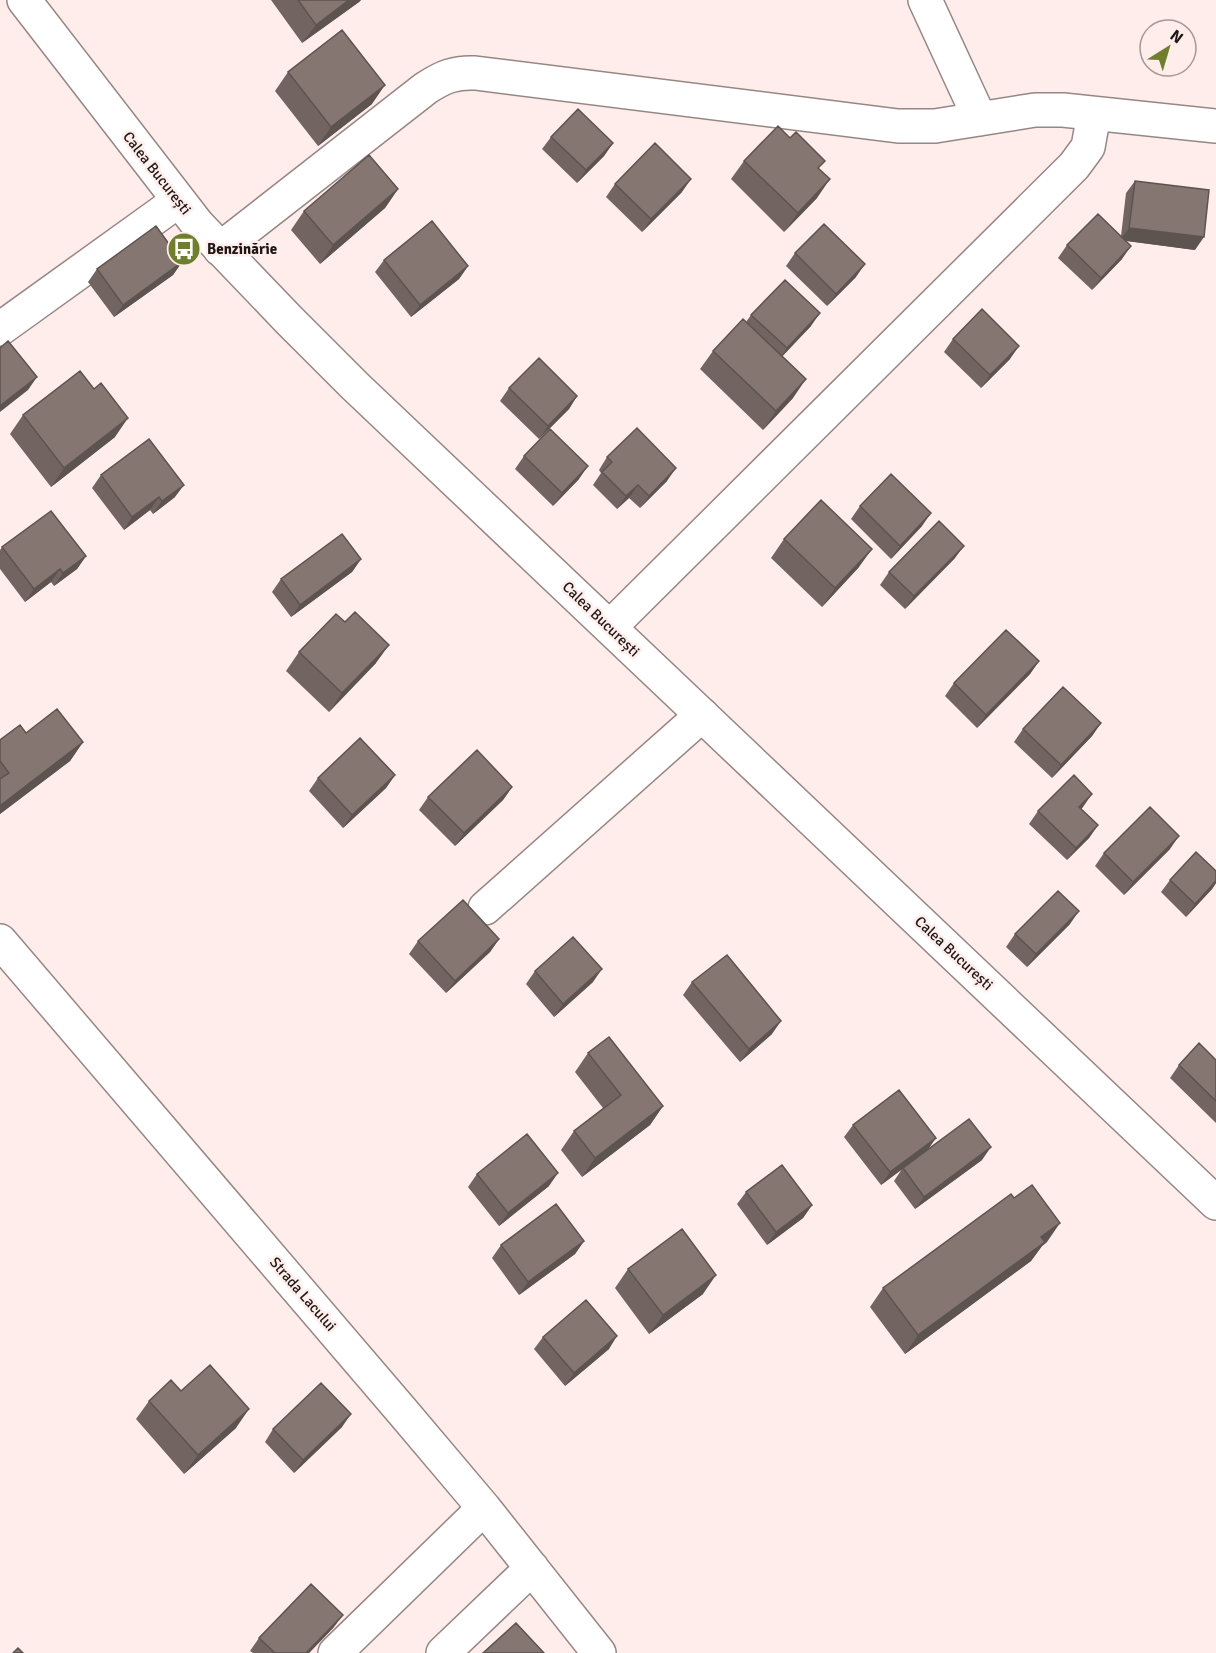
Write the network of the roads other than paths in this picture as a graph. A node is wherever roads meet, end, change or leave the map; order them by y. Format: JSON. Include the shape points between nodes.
{"nodes":[{"id":1,"x":24,"y":0,"type":"edge"},
{"id":2,"x":925,"y":0,"type":"edge"},
{"id":3,"x":1094,"y":114,"type":"junction"},
{"id":4,"x":980,"y":119,"type":"junction"},
{"id":5,"x":1216,"y":126,"type":"edge"},
{"id":6,"x":178,"y":201,"type":"junction"},
{"id":7,"x":220,"y":249,"type":"junction"},
{"id":8,"x":0,"y":329,"type":"edge"},
{"id":9,"x":610,"y":627,"type":"junction"},
{"id":10,"x":702,"y":715,"type":"junction"},
{"id":11,"x":485,"y":908,"type":"dead end"},
{"id":12,"x":0,"y":941,"type":"edge"},
{"id":13,"x":1216,"y":1203,"type":"edge"},
{"id":14,"x":484,"y":1508,"type":"junction"},
{"id":15,"x":532,"y":1568,"type":"junction"},
{"id":16,"x":335,"y":1653,"type":"edge"},
{"id":17,"x":442,"y":1653,"type":"edge"},
{"id":18,"x":599,"y":1653,"type":"edge"}],
"edges":[{"from":1,"to":6,"type":"street","name":"Calea București"},
{"from":2,"to":4,"type":"street"},
{"from":3,"to":4,"type":"street","via":[[1035,110]]},
{"from":3,"to":5,"type":"street"},
{"from":3,"to":9,"type":"street","via":[[1088,147],[1074,166]]},
{"from":4,"to":7,"type":"street","via":[[935,126],[898,126],[459,72],[426,88]]},
{"from":6,"to":7,"type":"street","name":"Calea București"},
{"from":6,"to":8,"type":"street"},
{"from":7,"to":9,"type":"street","name":"Calea București","via":[[355,386]]},
{"from":9,"to":10,"type":"street","name":"Calea București"},
{"from":10,"to":11,"type":"street"},
{"from":10,"to":13,"type":"street","name":"Calea București"},
{"from":12,"to":14,"type":"street","name":"Strada Lacului"},
{"from":14,"to":15,"type":"street","name":"Strada Lacului"},
{"from":14,"to":16,"type":"street"},
{"from":15,"to":17,"type":"street"},
{"from":15,"to":18,"type":"street","name":"Strada Lacului"}]}
